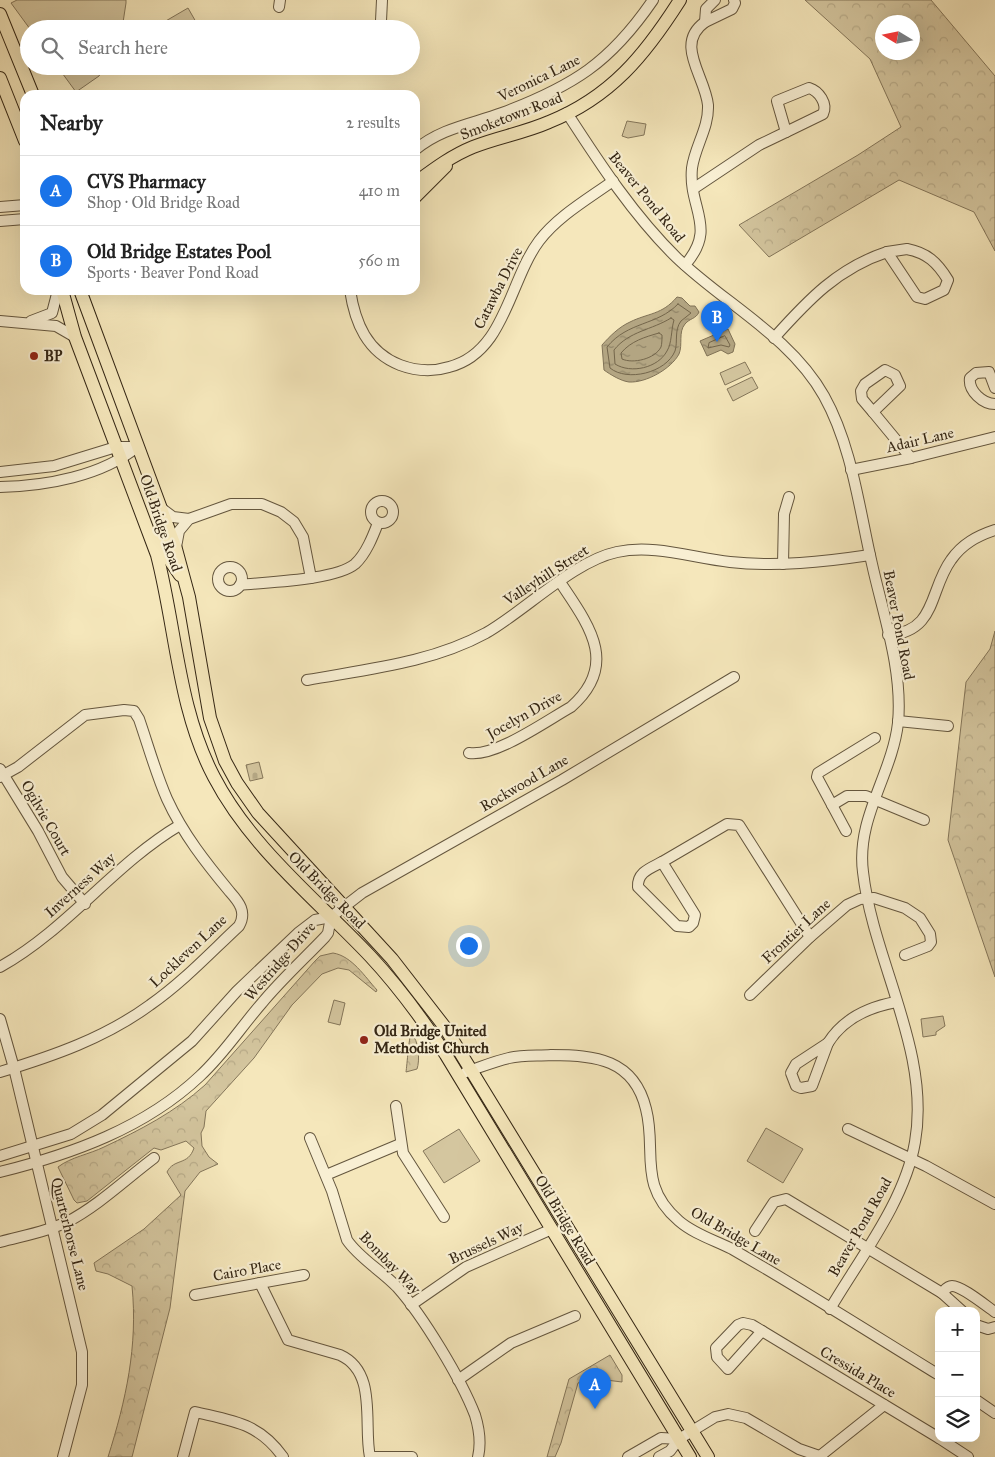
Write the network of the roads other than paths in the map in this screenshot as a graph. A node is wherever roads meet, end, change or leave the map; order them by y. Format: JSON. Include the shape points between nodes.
{"nodes":[{"id":1,"x":382,"y":0,"type":"edge"},
{"id":2,"x":653,"y":0,"type":"edge"},
{"id":3,"x":680,"y":0,"type":"edge"},
{"id":4,"x":715,"y":0,"type":"edge"},
{"id":5,"x":734,"y":0,"type":"edge"},
{"id":6,"x":0,"y":14,"type":"edge"},
{"id":7,"x":382,"y":20,"type":"edge"},
{"id":8,"x":705,"y":22,"type":"junction"},
{"id":9,"x":20,"y":65,"type":"edge"},
{"id":10,"x":24,"y":75,"type":"edge"},
{"id":11,"x":0,"y":78,"type":"edge"},
{"id":12,"x":30,"y":90,"type":"edge"},
{"id":13,"x":567,"y":114,"type":"junction"},
{"id":14,"x":20,"y":128,"type":"edge"},
{"id":15,"x":786,"y":132,"type":"junction"},
{"id":16,"x":420,"y":147,"type":"edge"},
{"id":17,"x":456,"y":155,"type":"junction"},
{"id":18,"x":420,"y":178,"type":"edge"},
{"id":19,"x":613,"y":181,"type":"junction"},
{"id":20,"x":693,"y":189,"type":"junction"},
{"id":21,"x":420,"y":192,"type":"edge"},
{"id":22,"x":20,"y":205,"type":"edge"},
{"id":23,"x":0,"y":207,"type":"edge"},
{"id":24,"x":20,"y":219,"type":"edge"},
{"id":25,"x":0,"y":221,"type":"edge"},
{"id":26,"x":887,"y":252,"type":"junction"},
{"id":27,"x":685,"y":265,"type":"junction"},
{"id":28,"x":58,"y":295,"type":"edge"},
{"id":29,"x":62,"y":295,"type":"edge"},
{"id":30,"x":82,"y":295,"type":"edge"},
{"id":31,"x":351,"y":295,"type":"edge"},
{"id":32,"x":0,"y":321,"type":"edge"},
{"id":33,"x":29,"y":322,"type":"junction"},
{"id":34,"x":75,"y":337,"type":"junction"},
{"id":35,"x":774,"y":338,"type":"junction"},
{"id":36,"x":995,"y":388,"type":"edge"},
{"id":37,"x":995,"y":404,"type":"edge"},
{"id":38,"x":873,"y":412,"type":"dead end"},
{"id":39,"x":995,"y":437,"type":"edge"},
{"id":40,"x":116,"y":447,"type":"junction"},
{"id":41,"x":137,"y":447,"type":"junction"},
{"id":42,"x":124,"y":458,"type":"junction"},
{"id":43,"x":911,"y":458,"type":"junction"},
{"id":44,"x":851,"y":470,"type":"junction"},
{"id":45,"x":0,"y":472,"type":"edge"},
{"id":46,"x":0,"y":487,"type":"edge"},
{"id":47,"x":789,"y":498,"type":"dead end"},
{"id":48,"x":160,"y":507,"type":"junction"},
{"id":49,"x":189,"y":519,"type":"junction"},
{"id":50,"x":378,"y":523,"type":"dead end"},
{"id":51,"x":995,"y":530,"type":"edge"},
{"id":52,"x":176,"y":549,"type":"junction"},
{"id":53,"x":870,"y":555,"type":"junction"},
{"id":54,"x":783,"y":564,"type":"junction"},
{"id":55,"x":311,"y":578,"type":"junction"},
{"id":56,"x":560,"y":582,"type":"junction"},
{"id":57,"x":186,"y":584,"type":"junction"},
{"id":58,"x":240,"y":585,"type":"dead end"},
{"id":59,"x":888,"y":635,"type":"junction"},
{"id":60,"x":734,"y":678,"type":"dead end"},
{"id":61,"x":307,"y":680,"type":"dead end"},
{"id":62,"x":898,"y":721,"type":"junction"},
{"id":63,"x":948,"y":726,"type":"dead end"},
{"id":64,"x":875,"y":738,"type":"dead end"},
{"id":65,"x":469,"y":753,"type":"dead end"},
{"id":66,"x":1,"y":773,"type":"edge"},
{"id":67,"x":874,"y":799,"type":"junction"},
{"id":68,"x":832,"y":805,"type":"junction"},
{"id":69,"x":924,"y":820,"type":"dead end"},
{"id":70,"x":180,"y":825,"type":"junction"},
{"id":71,"x":846,"y":831,"type":"dead end"},
{"id":72,"x":662,"y":862,"type":"junction"},
{"id":73,"x":867,"y":898,"type":"junction"},
{"id":74,"x":84,"y":904,"type":"junction"},
{"id":75,"x":343,"y":905,"type":"junction"},
{"id":76,"x":330,"y":917,"type":"junction"},
{"id":77,"x":810,"y":937,"type":"junction"},
{"id":78,"x":905,"y":955,"type":"dead end"},
{"id":79,"x":0,"y":967,"type":"edge"},
{"id":80,"x":750,"y":995,"type":"dead end"},
{"id":81,"x":896,"y":1002,"type":"junction"},
{"id":82,"x":0,"y":1019,"type":"edge"},
{"id":83,"x":828,"y":1043,"type":"dead end"},
{"id":84,"x":14,"y":1068,"type":"junction"},
{"id":85,"x":473,"y":1070,"type":"junction"},
{"id":86,"x":0,"y":1072,"type":"edge"},
{"id":87,"x":458,"y":1075,"type":"junction"},
{"id":88,"x":396,"y":1106,"type":"dead end"},
{"id":89,"x":848,"y":1129,"type":"dead end"},
{"id":90,"x":310,"y":1138,"type":"dead end"},
{"id":91,"x":400,"y":1144,"type":"junction"},
{"id":92,"x":33,"y":1147,"type":"junction"},
{"id":93,"x":0,"y":1156,"type":"edge"},
{"id":94,"x":154,"y":1158,"type":"dead end"},
{"id":95,"x":912,"y":1159,"type":"junction"},
{"id":96,"x":36,"y":1163,"type":"junction"},
{"id":97,"x":0,"y":1172,"type":"edge"},
{"id":98,"x":326,"y":1175,"type":"junction"},
{"id":99,"x":995,"y":1204,"type":"edge"},
{"id":100,"x":444,"y":1217,"type":"dead end"},
{"id":101,"x":53,"y":1228,"type":"junction"},
{"id":102,"x":552,"y":1230,"type":"junction"},
{"id":103,"x":756,"y":1231,"type":"dead end"},
{"id":104,"x":0,"y":1242,"type":"edge"},
{"id":105,"x":867,"y":1248,"type":"junction"},
{"id":106,"x":304,"y":1275,"type":"dead end"},
{"id":107,"x":260,"y":1283,"type":"junction"},
{"id":108,"x":942,"y":1293,"type":"junction"},
{"id":109,"x":195,"y":1295,"type":"dead end"},
{"id":110,"x":411,"y":1305,"type":"junction"},
{"id":111,"x":958,"y":1307,"type":"edge"},
{"id":112,"x":830,"y":1309,"type":"junction"},
{"id":113,"x":995,"y":1312,"type":"edge"},
{"id":114,"x":575,"y":1316,"type":"dead end"},
{"id":115,"x":980,"y":1326,"type":"edge"},
{"id":116,"x":995,"y":1327,"type":"edge"},
{"id":117,"x":762,"y":1331,"type":"junction"},
{"id":118,"x":935,"y":1373,"type":"edge"},
{"id":119,"x":458,"y":1380,"type":"junction"},
{"id":120,"x":980,"y":1403,"type":"edge"},
{"id":121,"x":884,"y":1405,"type":"junction"},
{"id":122,"x":995,"y":1413,"type":"edge"},
{"id":123,"x":692,"y":1431,"type":"junction"},
{"id":124,"x":935,"y":1436,"type":"edge"},
{"id":125,"x":679,"y":1439,"type":"junction"},
{"id":126,"x":945,"y":1442,"type":"edge"},
{"id":127,"x":63,"y":1457,"type":"edge"},
{"id":128,"x":183,"y":1457,"type":"edge"},
{"id":129,"x":283,"y":1457,"type":"edge"},
{"id":130,"x":370,"y":1457,"type":"edge"},
{"id":131,"x":374,"y":1457,"type":"edge"},
{"id":132,"x":412,"y":1457,"type":"edge"},
{"id":133,"x":478,"y":1457,"type":"edge"},
{"id":134,"x":628,"y":1457,"type":"edge"},
{"id":135,"x":659,"y":1457,"type":"edge"},
{"id":136,"x":690,"y":1457,"type":"edge"},
{"id":137,"x":708,"y":1457,"type":"edge"},
{"id":138,"x":821,"y":1457,"type":"edge"},
{"id":139,"x":968,"y":1457,"type":"edge"}],
"edges":[{"from":1,"to":7,"type":"street"},
{"from":2,"to":16,"type":"street","name":"Veronica Lane","via":[[622,42],[579,77],[526,103],[445,131]]},
{"from":3,"to":13,"type":"main road","name":"Smoketown Road","via":[[632,66],[610,86]]},
{"from":4,"to":8,"type":"street","via":[[706,10]]},
{"from":5,"to":8,"type":"street","via":[[732,9]]},
{"from":6,"to":9,"type":"main road"},
{"from":8,"to":20,"type":"street","via":[[694,31],[690,46],[708,105],[706,127],[692,167]]},
{"from":10,"to":12,"type":"main road"},
{"from":11,"to":14,"type":"main road"},
{"from":13,"to":17,"type":"main road","name":"Smoketown Road"},
{"from":13,"to":19,"type":"street","name":"Beaver Pond Road"},
{"from":15,"to":15,"type":"street","via":[[823,114],[824,104],[813,90],[806,89],[777,101]]},
{"from":15,"to":20,"type":"street","via":[[759,145]]},
{"from":17,"to":18,"type":"main road","name":"Smoketown Road"},
{"from":17,"to":21,"type":"main road","name":"Smoketown Road"},
{"from":19,"to":27,"type":"street","name":"Beaver Pond Road","via":[[643,220]]},
{"from":19,"to":31,"type":"street","name":"Catawba Drive","via":[[545,234],[532,252],[492,336],[481,350],[462,363],[430,370],[405,367],[386,358],[361,330]]},
{"from":20,"to":27,"type":"street","via":[[701,239],[696,252]]},
{"from":22,"to":23,"type":"street"},
{"from":24,"to":25,"type":"street"},
{"from":26,"to":26,"type":"street","via":[[917,297],[925,299],[947,287],[948,280],[928,255],[907,250]]},
{"from":26,"to":35,"type":"street","via":[[859,262],[833,279]]},
{"from":27,"to":35,"type":"street","name":"Beaver Pond Road"},
{"from":28,"to":33,"type":"street","via":[[52,313]]},
{"from":29,"to":34,"type":"main road"},
{"from":30,"to":41,"type":"main road","name":"Old Bridge Road"},
{"from":32,"to":33,"type":"street"},
{"from":33,"to":34,"type":"street","via":[[56,326]]},
{"from":34,"to":40,"type":"main road"},
{"from":35,"to":44,"type":"street","name":"Beaver Pond Road","via":[[803,366],[826,398]]},
{"from":36,"to":37,"type":"street","via":[[989,372],[976,373],[970,378],[969,385],[978,397],[984,403]]},
{"from":38,"to":43,"type":"street"},
{"from":39,"to":43,"type":"street","name":"Adair Lane"},
{"from":40,"to":41,"type":"street"},
{"from":40,"to":42,"type":"main road"},
{"from":40,"to":45,"type":"street","via":[[54,466]]},
{"from":41,"to":42,"type":"street"},
{"from":41,"to":48,"type":"main road","name":"Old Bridge Road"},
{"from":42,"to":46,"type":"street","via":[[70,477]]},
{"from":42,"to":57,"type":"main road","via":[[166,556]]},
{"from":42,"to":76,"type":"main road","name":"Old Bridge Road","via":[[157,554],[186,699],[213,776],[253,836]]},
{"from":43,"to":44,"type":"street","name":"Adair Lane"},
{"from":44,"to":53,"type":"street","name":"Beaver Pond Road"},
{"from":47,"to":54,"type":"street","via":[[784,514]]},
{"from":48,"to":49,"type":"street","via":[[173,517]]},
{"from":48,"to":52,"type":"main road","name":"Old Bridge Road"},
{"from":49,"to":52,"type":"street","via":[[178,531]]},
{"from":49,"to":55,"type":"street","via":[[239,502],[262,504],[281,512],[294,522],[303,537]]},
{"from":50,"to":55,"type":"street","via":[[355,564],[342,571]]},
{"from":51,"to":59,"type":"street","via":[[974,538],[958,550],[945,569],[929,611],[920,623],[906,632]]},
{"from":52,"to":57,"type":"main road","name":"Old Bridge Road"},
{"from":53,"to":54,"type":"street","name":"Valleyhill Street"},
{"from":53,"to":59,"type":"street","name":"Beaver Pond Road"},
{"from":54,"to":56,"type":"street","name":"Valleyhill Street","via":[[729,562],[631,550],[595,559]]},
{"from":55,"to":58,"type":"street"},
{"from":56,"to":61,"type":"street","name":"Valleyhill Street","via":[[488,632],[451,650],[407,663]]},
{"from":56,"to":65,"type":"street","name":"Jocelyn Drive","via":[[593,635],[596,666],[592,681],[571,707],[494,750]]},
{"from":57,"to":75,"type":"main road","name":"Old Bridge Road","via":[[210,718],[225,761],[258,813]]},
{"from":59,"to":62,"type":"street","name":"Beaver Pond Road","via":[[897,687]]},
{"from":60,"to":75,"type":"street","name":"Rockwood Lane"},
{"from":62,"to":63,"type":"street"},
{"from":62,"to":67,"type":"street","name":"Beaver Pond Road"},
{"from":64,"to":68,"type":"street","via":[[818,773],[817,777]]},
{"from":66,"to":70,"type":"street","name":"Lockleven Lane","via":[[18,767],[79,718],[89,714],[134,711]]},
{"from":66,"to":74,"type":"street","name":"Ogilvie Court","via":[[62,877]]},
{"from":67,"to":68,"type":"street","via":[[848,796]]},
{"from":67,"to":69,"type":"street"},
{"from":67,"to":73,"type":"street","name":"Beaver Pond Road","via":[[862,844]]},
{"from":68,"to":71,"type":"street"},
{"from":70,"to":74,"type":"street","name":"Inverness Way","via":[[136,855]]},
{"from":70,"to":84,"type":"street","name":"Lockleven Lane","via":[[241,906],[241,923],[176,985],[134,1017],[79,1045]]},
{"from":72,"to":72,"type":"street","via":[[642,873],[638,887],[677,926],[689,927],[695,915]]},
{"from":72,"to":77,"type":"street","via":[[727,824],[738,825]]},
{"from":73,"to":77,"type":"street","name":"Frontier Lane","via":[[847,905]]},
{"from":73,"to":78,"type":"street","via":[[905,908],[920,918],[931,937],[928,946]]},
{"from":73,"to":81,"type":"street","name":"Beaver Pond Road"},
{"from":74,"to":79,"type":"street","name":"Inverness Way"},
{"from":75,"to":76,"type":"street","name":"Rockwood Lane"},
{"from":75,"to":85,"type":"main road","name":"Old Bridge Road","via":[[419,992]]},
{"from":76,"to":87,"type":"main road","name":"Old Bridge Road","via":[[394,983]]},
{"from":76,"to":92,"type":"street","name":"Westridge Drive","via":[[315,920],[298,933],[192,1041],[102,1114],[70,1134]]},
{"from":76,"to":96,"type":"street","name":"Westridge Drive","via":[[325,937],[187,1087],[162,1106],[103,1139]]},
{"from":77,"to":80,"type":"street","name":"Frontier Lane"},
{"from":81,"to":83,"type":"street","via":[[852,1018]]},
{"from":81,"to":95,"type":"street","name":"Beaver Pond Road","via":[[916,1078],[917,1122]]},
{"from":82,"to":84,"type":"street","name":"Quarterhorse Lane"},
{"from":84,"to":86,"type":"street","name":"Lockleven Lane"},
{"from":84,"to":92,"type":"street","name":"Quarterhorse Lane"},
{"from":85,"to":87,"type":"street","name":"Old Bridge Lane"},
{"from":85,"to":112,"type":"street","name":"Old Bridge Lane","via":[[512,1058],[564,1055],[602,1059],[621,1069],[636,1085],[644,1103],[650,1170],[658,1193],[673,1215],[693,1230]]},
{"from":85,"to":123,"type":"main road","name":"Old Bridge Road"},
{"from":87,"to":102,"type":"main road","name":"Old Bridge Road"},
{"from":88,"to":91,"type":"street"},
{"from":89,"to":95,"type":"street"},
{"from":90,"to":98,"type":"street","name":"Bombay Way"},
{"from":91,"to":98,"type":"street"},
{"from":91,"to":100,"type":"street","via":[[406,1159]]},
{"from":92,"to":93,"type":"street","name":"Westridge Drive"},
{"from":92,"to":96,"type":"street","name":"Quarterhorse Lane"},
{"from":94,"to":101,"type":"street","via":[[80,1214]]},
{"from":95,"to":99,"type":"street"},
{"from":95,"to":105,"type":"street","name":"Beaver Pond Road","via":[[898,1194]]},
{"from":96,"to":97,"type":"street","name":"Westridge Drive"},
{"from":96,"to":101,"type":"street","name":"Quarterhorse Lane"},
{"from":98,"to":110,"type":"street","name":"Bombay Way","via":[[351,1247],[383,1273]]},
{"from":101,"to":104,"type":"street"},
{"from":101,"to":127,"type":"street","name":"Quarterhorse Lane","via":[[82,1352],[82,1385]]},
{"from":102,"to":110,"type":"street","name":"Brussels Way","via":[[466,1267]]},
{"from":102,"to":125,"type":"main road","name":"Old Bridge Road"},
{"from":103,"to":105,"type":"street","via":[[774,1202],[786,1199]]},
{"from":105,"to":108,"type":"street"},
{"from":105,"to":112,"type":"street","name":"Beaver Pond Road"},
{"from":106,"to":107,"type":"street","name":"Cairo Place"},
{"from":107,"to":109,"type":"street","name":"Cairo Place"},
{"from":107,"to":130,"type":"street","via":[[291,1343],[346,1357],[355,1368],[368,1401],[366,1428]]},
{"from":108,"to":111,"type":"street"},
{"from":108,"to":113,"type":"street","via":[[947,1287],[954,1286]]},
{"from":110,"to":119,"type":"street","name":"Bombay Way"},
{"from":112,"to":118,"type":"street","name":"Old Bridge Lane"},
{"from":114,"to":119,"type":"street","via":[[511,1343]]},
{"from":115,"to":116,"type":"street"},
{"from":117,"to":117,"type":"street","name":"Cressida Place","via":[[731,1369],[725,1368],[717,1357],[718,1344],[743,1323]]},
{"from":117,"to":121,"type":"street","name":"Cressida Place"},
{"from":119,"to":133,"type":"street","name":"Bombay Way","via":[[475,1416]]},
{"from":120,"to":122,"type":"street"},
{"from":121,"to":124,"type":"street","name":"Cressida Place"},
{"from":121,"to":138,"type":"street"},
{"from":123,"to":125,"type":"street"},
{"from":123,"to":137,"type":"main road","name":"Old Bridge Road"},
{"from":123,"to":138,"type":"street","via":[[715,1416],[737,1415],[799,1449]]},
{"from":125,"to":134,"type":"street","via":[[661,1438]]},
{"from":125,"to":135,"type":"street","via":[[670,1451]]},
{"from":125,"to":136,"type":"main road","name":"Old Bridge Road"},
{"from":126,"to":139,"type":"street","name":"Cressida Place"},
{"from":128,"to":129,"type":"street","via":[[195,1412],[256,1429]]},
{"from":131,"to":132,"type":"street"}]}
